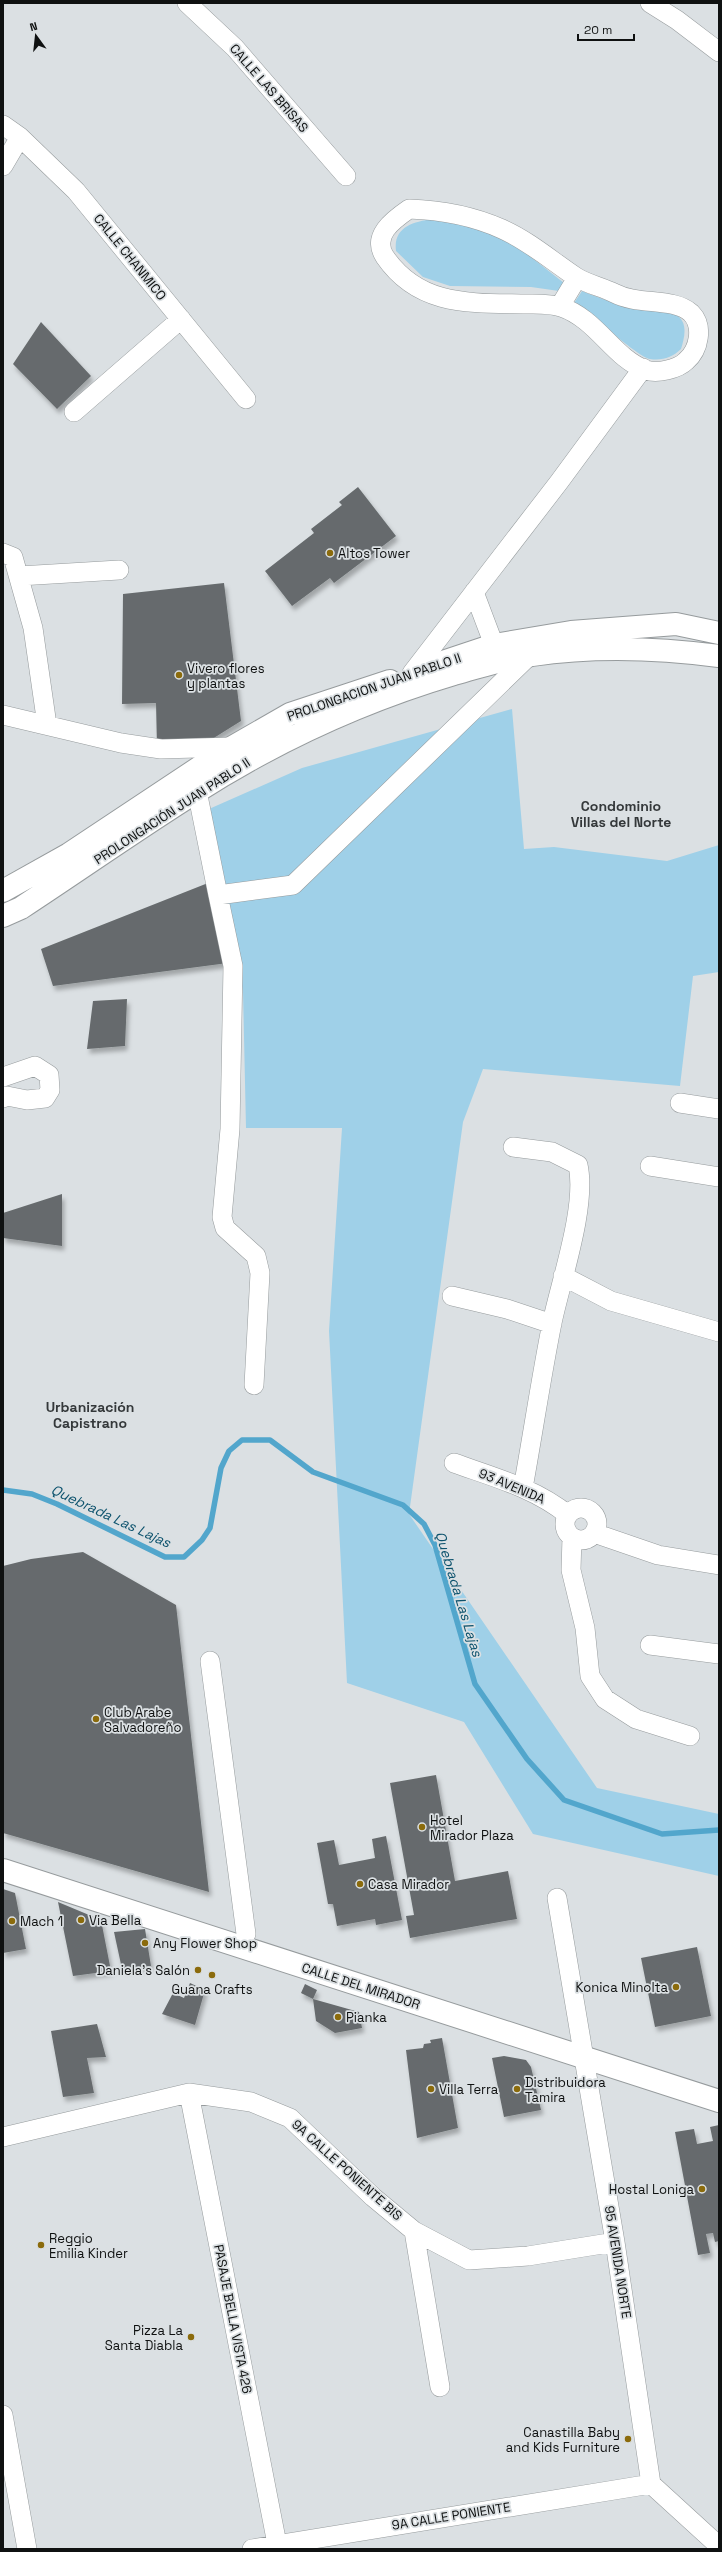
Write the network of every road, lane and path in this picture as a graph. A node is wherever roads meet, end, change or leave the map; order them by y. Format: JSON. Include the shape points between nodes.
{"nodes":[{"id":1,"x":188,"y":3,"type":"edge"},
{"id":2,"x":650,"y":3,"type":"edge"},
{"id":3,"x":719,"y":52,"type":"edge"},
{"id":4,"x":3,"y":125,"type":"edge"},
{"id":5,"x":20,"y":137,"type":"junction"},
{"id":6,"x":3,"y":166,"type":"edge"},
{"id":7,"x":346,"y":176,"type":"dead end"},
{"id":8,"x":577,"y":278,"type":"junction"},
{"id":9,"x":560,"y":306,"type":"junction"},
{"id":10,"x":181,"y":319,"type":"junction"},
{"id":11,"x":643,"y":368,"type":"junction"},
{"id":12,"x":246,"y":399,"type":"dead end"},
{"id":13,"x":74,"y":412,"type":"dead end"},
{"id":14,"x":3,"y":553,"type":"edge"},
{"id":15,"x":119,"y":570,"type":"dead end"},
{"id":16,"x":19,"y":576,"type":"junction"},
{"id":17,"x":474,"y":592,"type":"junction"},
{"id":18,"x":719,"y":633,"type":"edge"},
{"id":19,"x":494,"y":645,"type":"junction"},
{"id":20,"x":530,"y":655,"type":"junction"},
{"id":21,"x":719,"y":656,"type":"edge"},
{"id":22,"x":412,"y":673,"type":"junction"},
{"id":23,"x":3,"y":715,"type":"edge"},
{"id":24,"x":47,"y":725,"type":"junction"},
{"id":25,"x":232,"y":747,"type":"junction"},
{"id":26,"x":197,"y":792,"type":"junction"},
{"id":27,"x":3,"y":891,"type":"edge"},
{"id":28,"x":218,"y":895,"type":"junction"},
{"id":29,"x":3,"y":916,"type":"edge"},
{"id":30,"x":3,"y":1077,"type":"edge"},
{"id":31,"x":3,"y":1098,"type":"edge"},
{"id":32,"x":680,"y":1103,"type":"dead end"},
{"id":33,"x":719,"y":1109,"type":"edge"},
{"id":34,"x":513,"y":1147,"type":"dead end"},
{"id":35,"x":650,"y":1166,"type":"dead end"},
{"id":36,"x":719,"y":1177,"type":"edge"},
{"id":37,"x":562,"y":1276,"type":"junction"},
{"id":38,"x":452,"y":1296,"type":"dead end"},
{"id":39,"x":552,"y":1324,"type":"junction"},
{"id":40,"x":719,"y":1332,"type":"edge"},
{"id":41,"x":254,"y":1385,"type":"dead end"},
{"id":42,"x":454,"y":1463,"type":"dead end"},
{"id":43,"x":523,"y":1488,"type":"junction"},
{"id":44,"x":568,"y":1515,"type":"junction"},
{"id":45,"x":594,"y":1533,"type":"junction"},
{"id":46,"x":572,"y":1537,"type":"junction"},
{"id":47,"x":719,"y":1565,"type":"edge"},
{"id":48,"x":650,"y":1645,"type":"dead end"},
{"id":49,"x":719,"y":1654,"type":"edge"},
{"id":50,"x":210,"y":1662,"type":"dead end"},
{"id":51,"x":690,"y":1736,"type":"dead end"},
{"id":52,"x":3,"y":1858,"type":"edge"},
{"id":53,"x":3,"y":1870,"type":"edge"},
{"id":54,"x":557,"y":1898,"type":"dead end"},
{"id":55,"x":246,"y":1934,"type":"junction"},
{"id":56,"x":585,"y":2052,"type":"junction"},
{"id":57,"x":719,"y":2089,"type":"edge"},
{"id":58,"x":189,"y":2093,"type":"junction"},
{"id":59,"x":719,"y":2101,"type":"edge"},
{"id":60,"x":3,"y":2136,"type":"edge"},
{"id":61,"x":414,"y":2231,"type":"junction"},
{"id":62,"x":615,"y":2242,"type":"junction"},
{"id":63,"x":440,"y":2387,"type":"dead end"},
{"id":64,"x":3,"y":2415,"type":"edge"},
{"id":65,"x":651,"y":2484,"type":"junction"},
{"id":66,"x":278,"y":2544,"type":"junction"},
{"id":67,"x":719,"y":2546,"type":"edge"},
{"id":68,"x":27,"y":2549,"type":"edge"},
{"id":69,"x":252,"y":2549,"type":"edge"}],
"edges":[{"from":1,"to":7,"type":"street","name":"CALLE LAS BRISAS","via":[[235,48]]},
{"from":2,"to":3,"type":"street"},
{"from":4,"to":5,"type":"street","name":"CALLE CHANMICO"},
{"from":5,"to":6,"type":"street"},
{"from":5,"to":10,"type":"street","name":"CALLE CHANMICO","via":[[76,192]]},
{"from":8,"to":9,"type":"street"},
{"from":8,"to":9,"type":"street","via":[[555,261],[502,229],[437,210],[409,209],[390,222],[381,236],[382,253],[397,274],[414,286],[441,298],[486,304]]},
{"from":8,"to":11,"type":"street","via":[[623,298],[637,302],[669,303],[692,314],[699,326],[698,341],[686,361],[664,371],[648,371]]},
{"from":9,"to":11,"type":"street","via":[[582,317],[601,332],[616,350]]},
{"from":10,"to":12,"type":"street","name":"CALLE CHANMICO"},
{"from":10,"to":13,"type":"street"},
{"from":11,"to":17,"type":"street"},
{"from":14,"to":16,"type":"street","via":[[13,557]]},
{"from":15,"to":16,"type":"street"},
{"from":16,"to":24,"type":"street","via":[[33,628]]},
{"from":17,"to":19,"type":"street"},
{"from":17,"to":22,"type":"street"},
{"from":18,"to":19,"type":"main road","name":"PROLONGACION JUAN PABLO II","via":[[676,624],[571,632]]},
{"from":19,"to":22,"type":"main road","name":"PROLONGACION JUAN PABLO II"},
{"from":20,"to":21,"type":"main road","name":"PROLONGACIÓN JUAN PABLO II","via":[[552,652],[673,650]]},
{"from":20,"to":26,"type":"main road","name":"PROLONGACIÓN JUAN PABLO II","via":[[498,661],[391,694],[300,734]]},
{"from":20,"to":28,"type":"street","via":[[293,885]]},
{"from":22,"to":25,"type":"main road","name":"PROLONGACION JUAN PABLO II","via":[[290,714]]},
{"from":23,"to":24,"type":"street"},
{"from":24,"to":25,"type":"street","via":[[121,743],[161,749]]},
{"from":25,"to":27,"type":"main road","name":"PROLONGACION JUAN PABLO II","via":[[69,854]]},
{"from":26,"to":28,"type":"street"},
{"from":26,"to":29,"type":"main road","name":"PROLONGACIÓN JUAN PABLO II","via":[[20,908]]},
{"from":28,"to":41,"type":"street","via":[[233,966],[230,1129],[222,1217],[225,1228],[256,1256],[260,1273]]},
{"from":30,"to":31,"type":"street","via":[[35,1066],[49,1075],[50,1090],[45,1098]]},
{"from":32,"to":33,"type":"street"},
{"from":34,"to":37,"type":"street","via":[[552,1152],[578,1165],[581,1180],[578,1208]]},
{"from":35,"to":36,"type":"street"},
{"from":37,"to":39,"type":"street"},
{"from":37,"to":40,"type":"street","via":[[611,1301]]},
{"from":38,"to":39,"type":"street","via":[[507,1309]]},
{"from":39,"to":43,"type":"street"},
{"from":42,"to":43,"type":"street","name":"93 AVENIDA"},
{"from":43,"to":44,"type":"street","name":"93 AVENIDA","via":[[555,1504]]},
{"from":44,"to":45,"type":"street","via":[[578,1508],[590,1511],[596,1521]]},
{"from":44,"to":46,"type":"street","via":[[565,1527]]},
{"from":45,"to":46,"type":"street","via":[[584,1540]]},
{"from":45,"to":47,"type":"street","via":[[658,1555]]},
{"from":46,"to":51,"type":"street","via":[[572,1570],[586,1628],[590,1676],[605,1699],[636,1719]]},
{"from":48,"to":49,"type":"street"},
{"from":50,"to":55,"type":"street"},
{"from":52,"to":55,"type":"main road","name":"CALLE DEL MIRADOR"},
{"from":53,"to":56,"type":"main road","name":"CALLE DEL MIRADOR"},
{"from":54,"to":56,"type":"street","name":"95 AVENIDA NORTE"},
{"from":55,"to":56,"type":"main road","name":"CALLE DEL MIRADOR"},
{"from":56,"to":57,"type":"main road","name":"CALLE DEL MIRADOR"},
{"from":56,"to":59,"type":"main road","name":"CALLE DEL MIRADOR"},
{"from":56,"to":62,"type":"street","name":"95 AVENIDA NORTE"},
{"from":58,"to":60,"type":"street","name":"9A CALLE PONIENTE BIS"},
{"from":58,"to":61,"type":"street","name":"9A CALLE PONIENTE BIS","via":[[251,2102],[290,2118]]},
{"from":58,"to":66,"type":"street","name":"PASAJE BELLA VISTA 426"},
{"from":61,"to":62,"type":"street","name":"9A CALLE PONIENTE BIS","via":[[469,2260],[528,2256]]},
{"from":61,"to":63,"type":"street"},
{"from":62,"to":65,"type":"street","name":"95 AVENIDA NORTE"},
{"from":64,"to":68,"type":"street"},
{"from":65,"to":66,"type":"street","name":"9A CALLE PONIENTE"},
{"from":65,"to":67,"type":"street"},
{"from":66,"to":69,"type":"street","name":"9A CALLE PONIENTE"}]}
